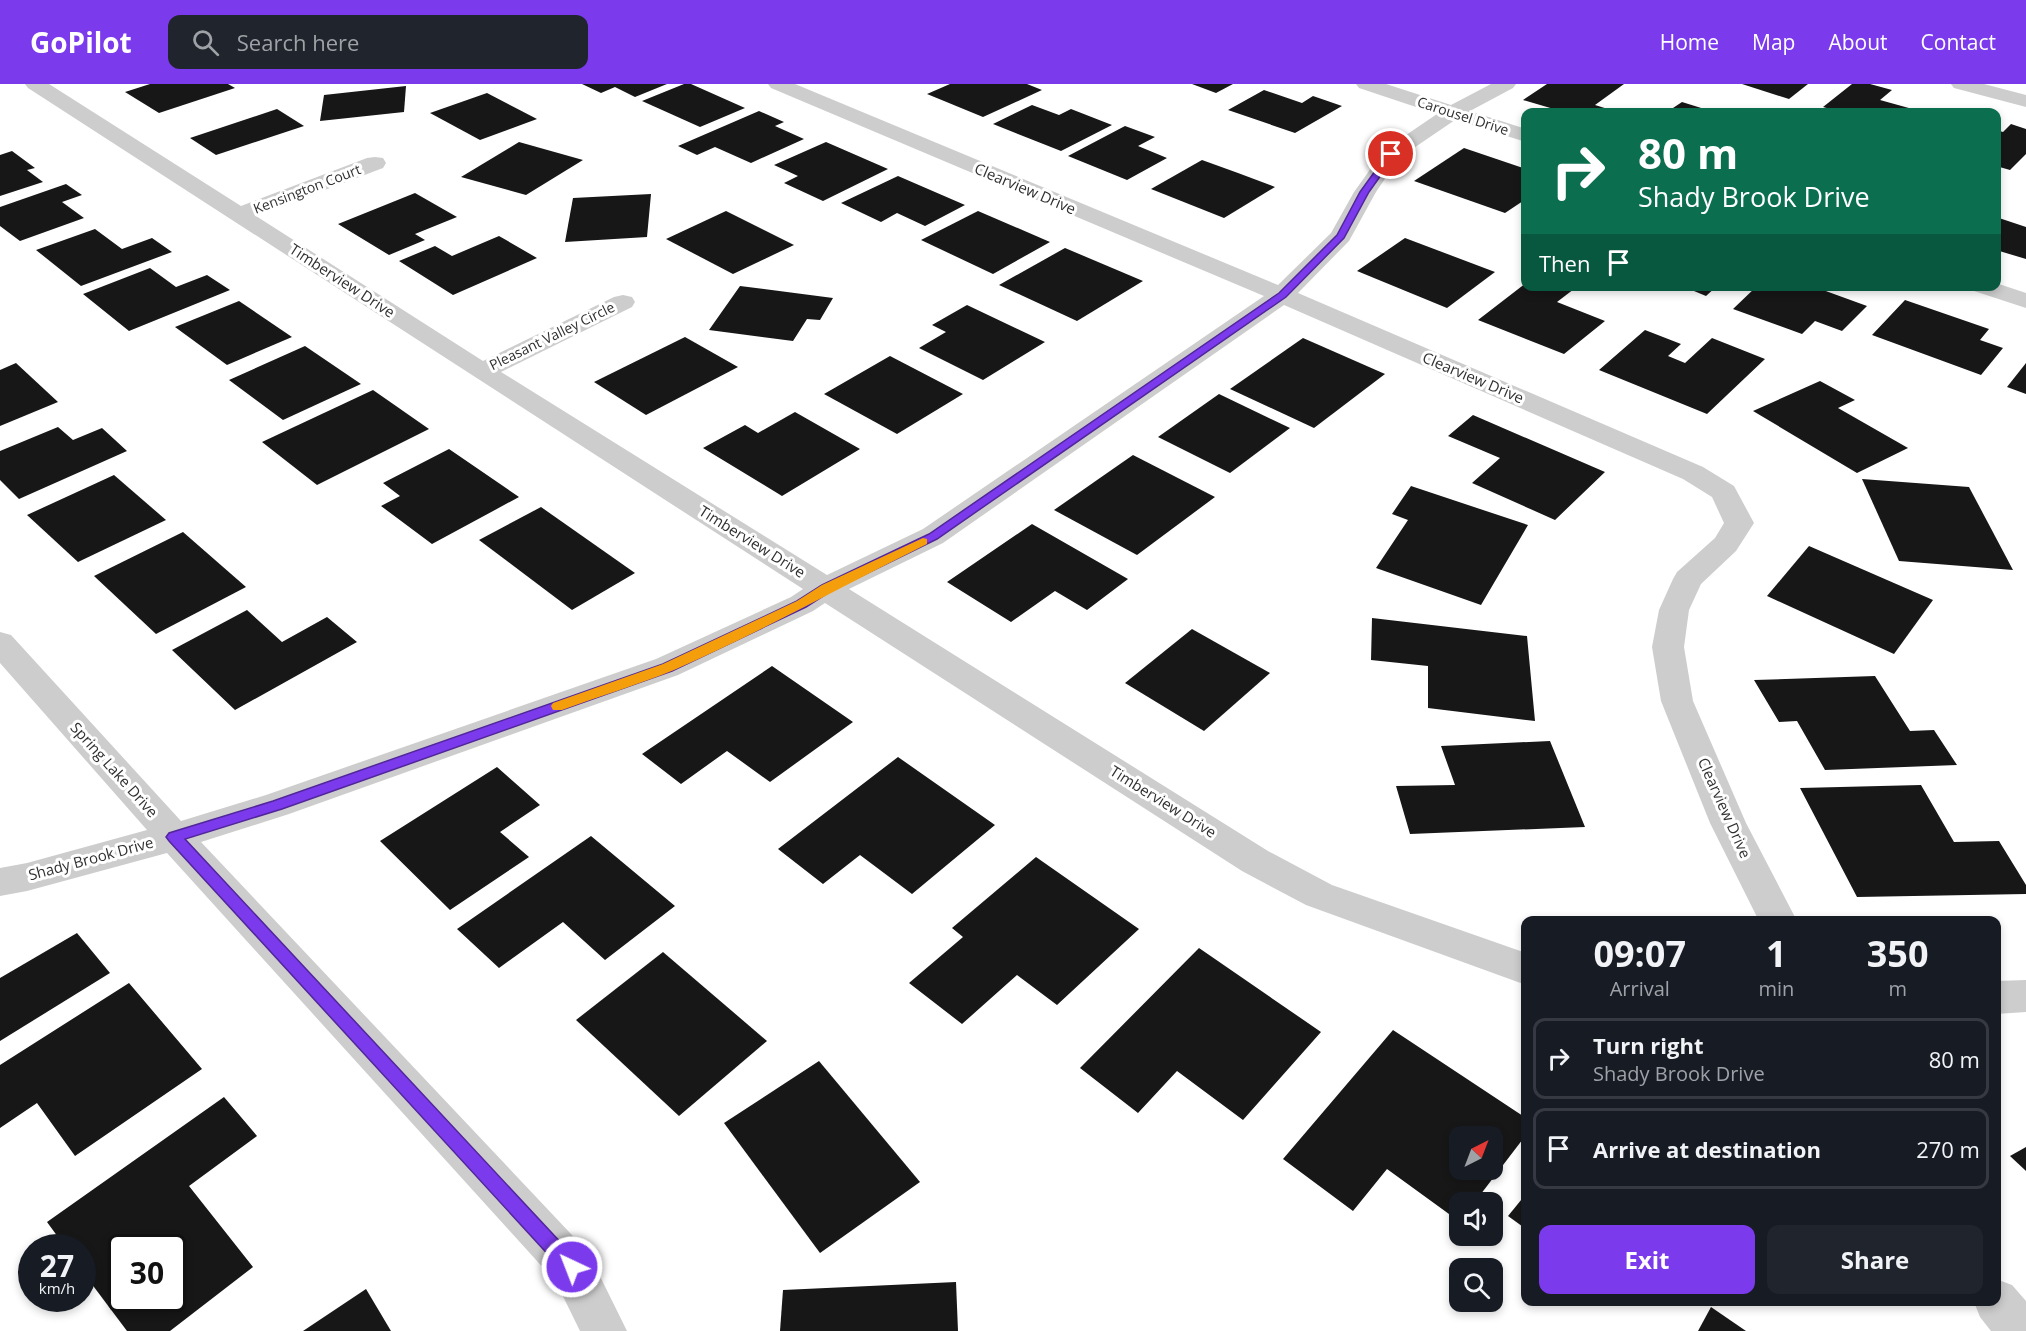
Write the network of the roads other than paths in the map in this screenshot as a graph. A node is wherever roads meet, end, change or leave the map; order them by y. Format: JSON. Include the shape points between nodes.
{"nodes":[{"id":1,"x":778,"y":84,"type":"edge"},
{"id":2,"x":1366,"y":84,"type":"edge"},
{"id":3,"x":1506,"y":84,"type":"edge"},
{"id":4,"x":1961,"y":84,"type":"edge"},
{"id":5,"x":52,"y":87,"type":"edge"},
{"id":6,"x":2026,"y":101,"type":"edge"},
{"id":7,"x":1453,"y":112,"type":"junction"},
{"id":8,"x":1521,"y":134,"type":"edge"},
{"id":9,"x":375,"y":163,"type":"dead end"},
{"id":10,"x":239,"y":215,"type":"junction"},
{"id":11,"x":1997,"y":291,"type":"edge"},
{"id":12,"x":1282,"y":295,"type":"junction"},
{"id":13,"x":2026,"y":301,"type":"edge"},
{"id":14,"x":623,"y":302,"type":"dead end"},
{"id":15,"x":482,"y":371,"type":"junction"},
{"id":16,"x":826,"y":588,"type":"junction"},
{"id":17,"x":0,"y":643,"type":"edge"},
{"id":18,"x":174,"y":837,"type":"junction"},
{"id":19,"x":0,"y":882,"type":"edge"},
{"id":20,"x":1775,"y":916,"type":"edge"},
{"id":21,"x":1521,"y":967,"type":"edge"},
{"id":22,"x":2026,"y":996,"type":"edge"},
{"id":23,"x":2001,"y":998,"type":"edge"},
{"id":24,"x":2000,"y":1306,"type":"edge"},
{"id":25,"x":604,"y":1331,"type":"edge"},
{"id":26,"x":2021,"y":1331,"type":"edge"}],
"edges":[{"from":1,"to":12,"type":"street","name":"Clearview Drive"},
{"from":2,"to":7,"type":"street","name":"Carousel Drive"},
{"from":3,"to":7,"type":"street","name":"Shady Brook Drive"},
{"from":4,"to":6,"type":"street"},
{"from":5,"to":10,"type":"street","name":"Timberview Drive"},
{"from":7,"to":8,"type":"street","name":"Carousel Drive"},
{"from":7,"to":12,"type":"street","name":"Shady Brook Drive","via":[[1391,154],[1341,236]]},
{"from":9,"to":10,"type":"street","name":"Kensington Court"},
{"from":10,"to":15,"type":"street","name":"Timberview Drive"},
{"from":11,"to":13,"type":"street"},
{"from":12,"to":16,"type":"street","name":"Shady Brook Drive","via":[[933,536]]},
{"from":12,"to":20,"type":"street","name":"Clearview Drive","via":[[1693,473],[1724,492],[1739,523],[1726,544],[1688,579],[1674,610],[1668,646],[1677,701],[1728,824]]},
{"from":14,"to":15,"type":"street","name":"Pleasant Valley Circle"},
{"from":15,"to":16,"type":"street","name":"Timberview Drive"},
{"from":16,"to":18,"type":"street","name":"Shady Brook Drive","via":[[802,604],[668,667],[277,805]]},
{"from":16,"to":21,"type":"street","name":"Timberview Drive","via":[[1255,861],[1319,895]]},
{"from":17,"to":18,"type":"street","name":"Spring Lake Drive"},
{"from":18,"to":19,"type":"street","name":"Shady Brook Drive"},
{"from":18,"to":25,"type":"street","name":"Spring Lake Drive","via":[[572,1267]]},
{"from":22,"to":23,"type":"street"},
{"from":24,"to":26,"type":"street"}]}
